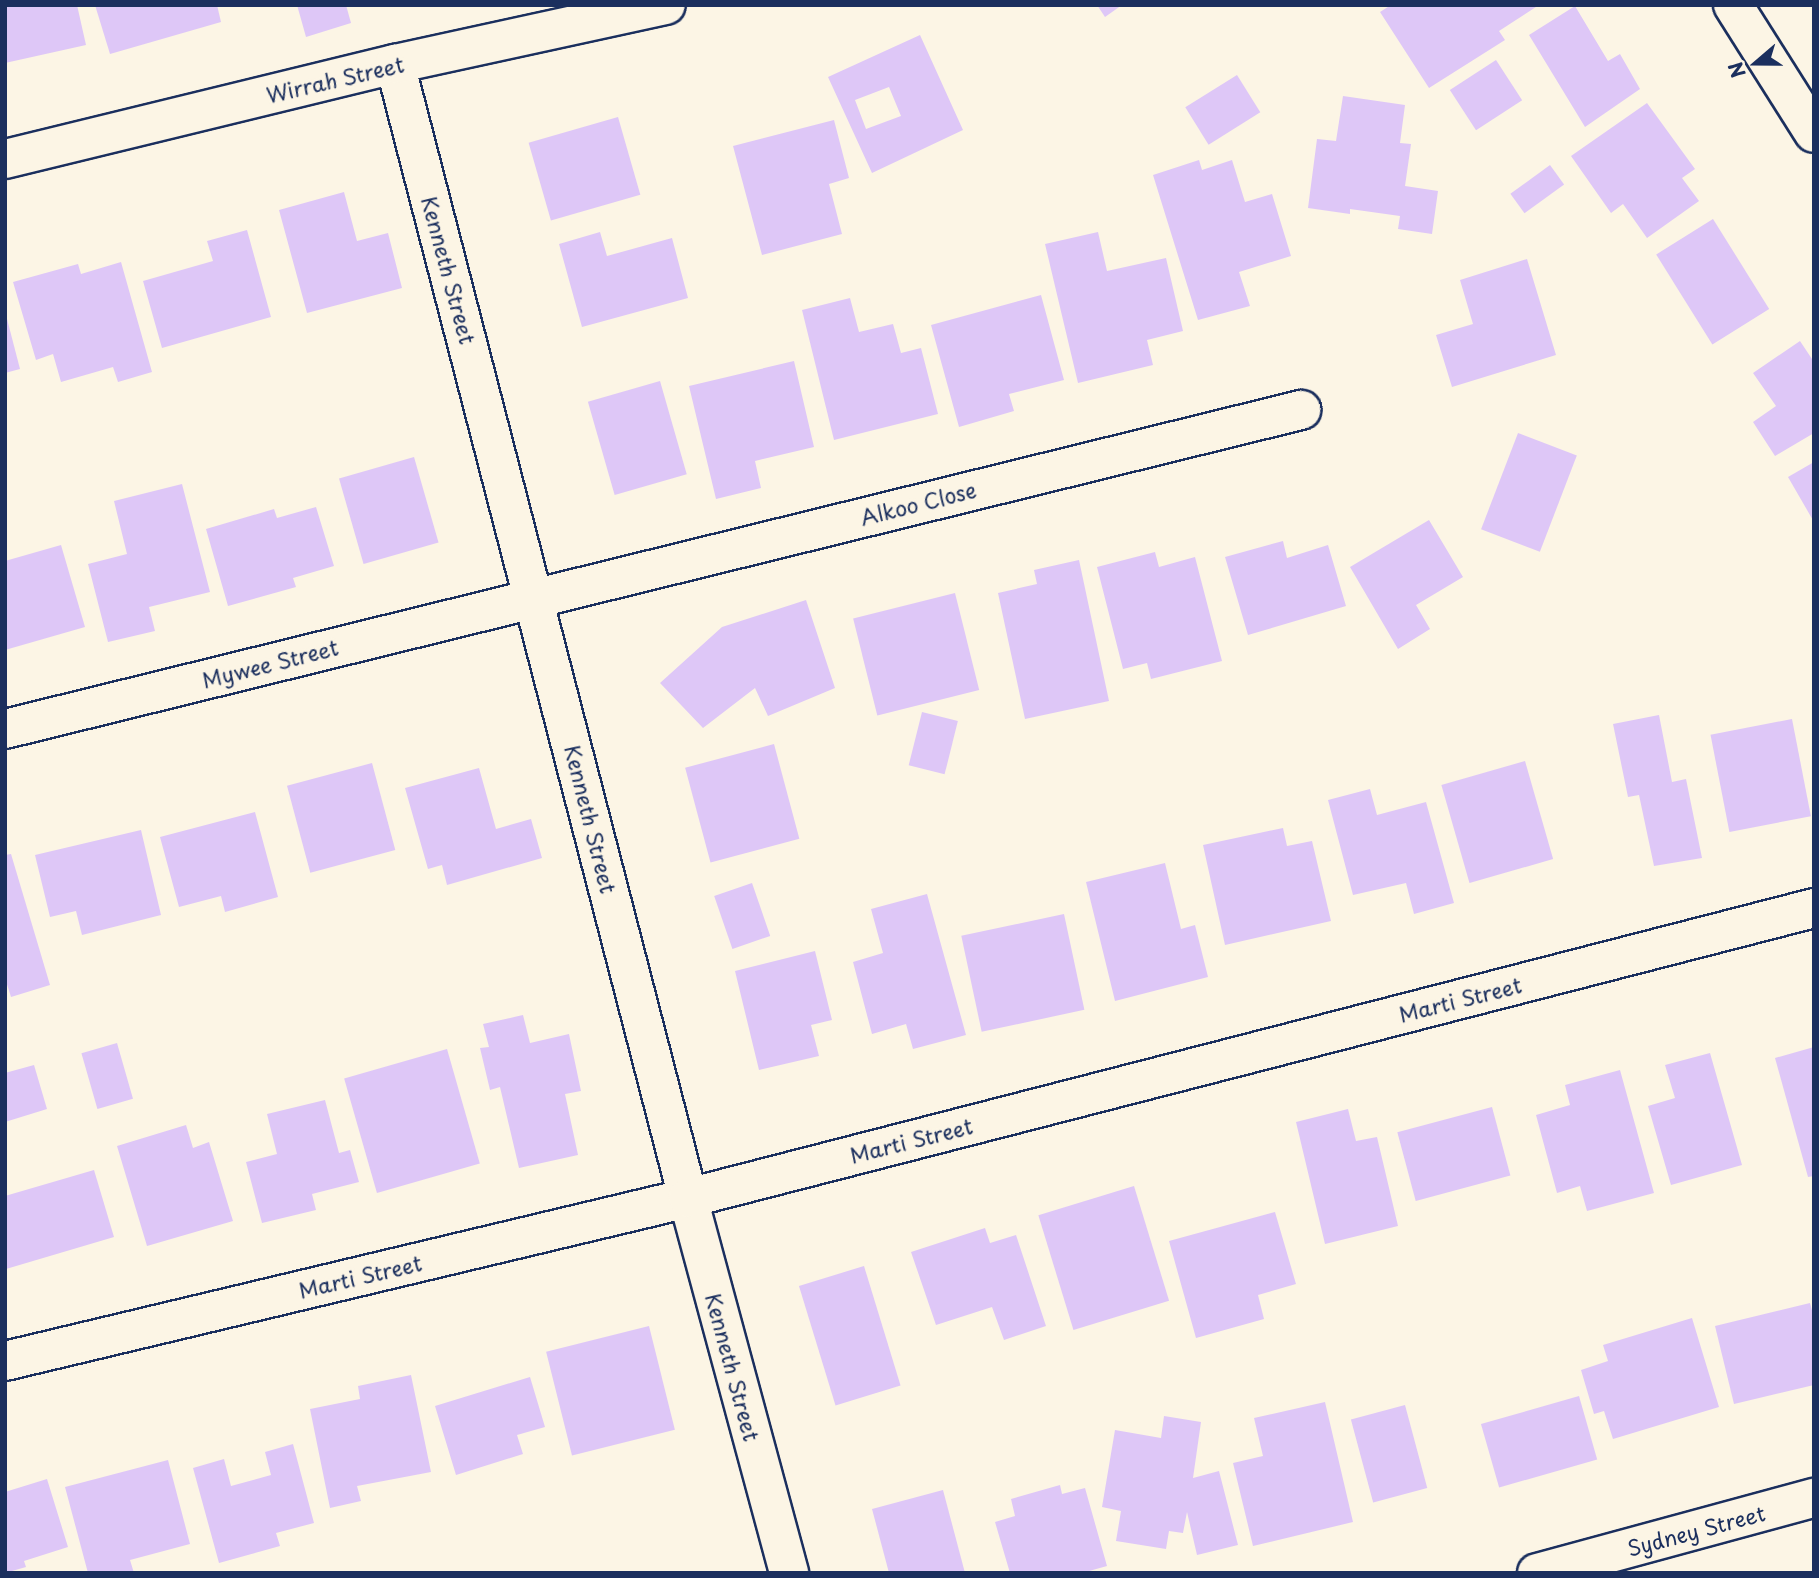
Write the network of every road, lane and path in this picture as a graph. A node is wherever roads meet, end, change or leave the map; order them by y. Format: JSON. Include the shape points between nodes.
{"nodes":[{"id":1,"x":666,"y":5,"type":"edge"},
{"id":2,"x":1733,"y":5,"type":"edge"},
{"id":3,"x":395,"y":64,"type":"junction"},
{"id":4,"x":1814,"y":133,"type":"edge"},
{"id":5,"x":5,"y":159,"type":"edge"},
{"id":6,"x":1301,"y":410,"type":"dead end"},
{"id":7,"x":534,"y":597,"type":"junction"},
{"id":8,"x":5,"y":729,"type":"edge"},
{"id":9,"x":1814,"y":908,"type":"edge"},
{"id":10,"x":688,"y":1198,"type":"junction"},
{"id":11,"x":5,"y":1361,"type":"edge"},
{"id":12,"x":1814,"y":1498,"type":"edge"},
{"id":13,"x":789,"y":1573,"type":"edge"},
{"id":14,"x":1537,"y":1573,"type":"edge"}],
"edges":[{"from":1,"to":3,"type":"street","name":"Wirrah Street"},
{"from":2,"to":4,"type":"street"},
{"from":3,"to":5,"type":"street","name":"Wirrah Street"},
{"from":3,"to":7,"type":"street","name":"Kenneth Street"},
{"from":6,"to":7,"type":"street","name":"Alkoo Close"},
{"from":7,"to":8,"type":"street","name":"Mywee Street"},
{"from":7,"to":10,"type":"street","name":"Kenneth Street"},
{"from":9,"to":10,"type":"street","name":"Marti Street"},
{"from":10,"to":11,"type":"street","name":"Marti Street"},
{"from":10,"to":13,"type":"street","name":"Kenneth Street"},
{"from":12,"to":14,"type":"street","name":"Sydney Street"}]}
